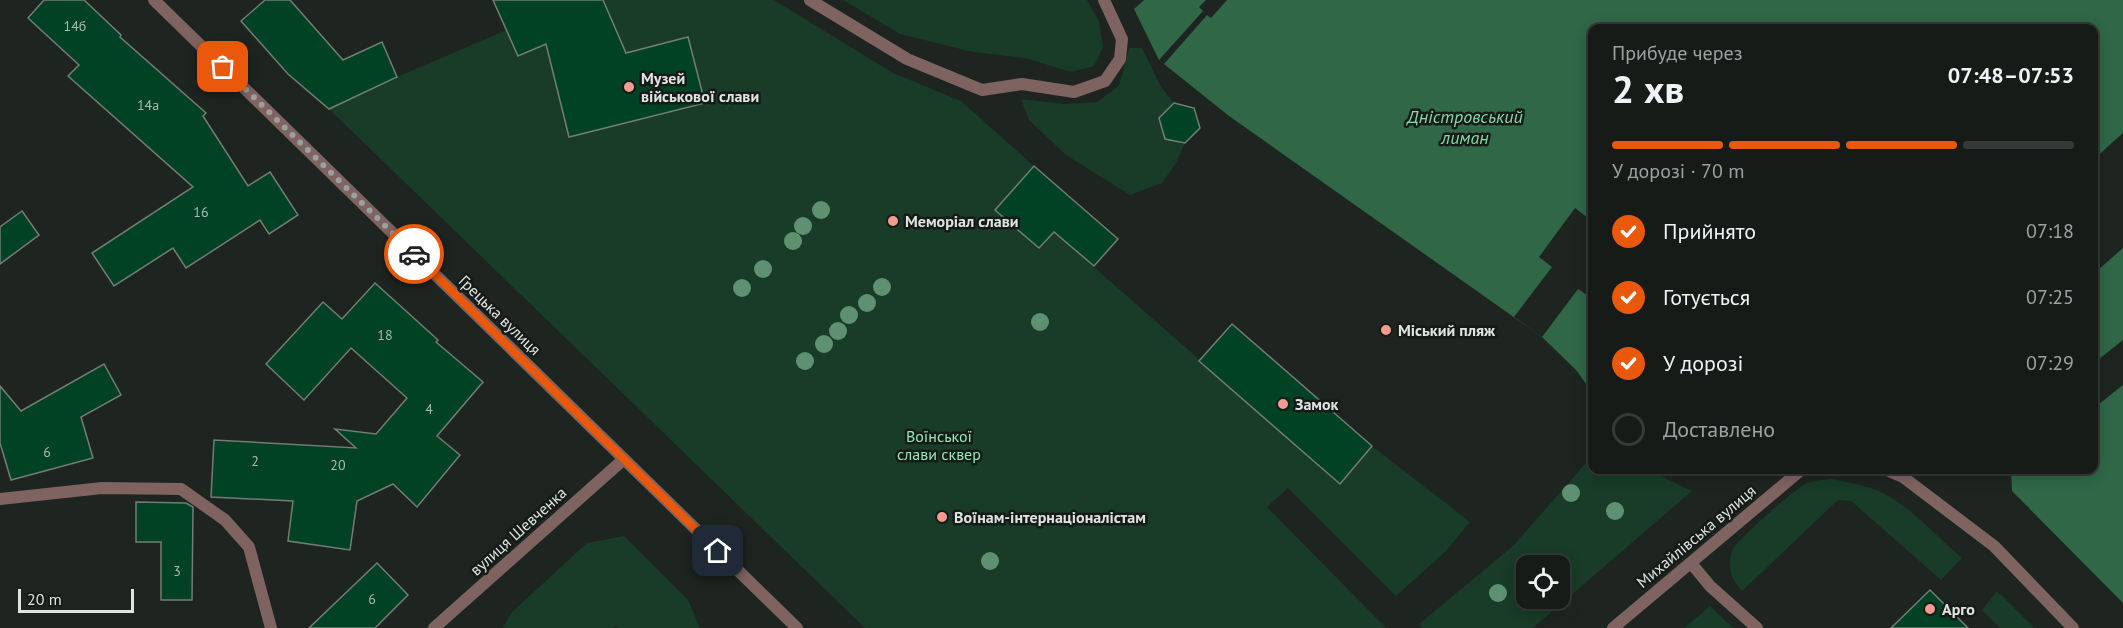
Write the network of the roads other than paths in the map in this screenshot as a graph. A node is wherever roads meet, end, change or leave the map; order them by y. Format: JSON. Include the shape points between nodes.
{"nodes":[{"id":1,"x":154,"y":0,"type":"edge"},
{"id":2,"x":810,"y":0,"type":"edge"},
{"id":3,"x":1104,"y":0,"type":"edge"},
{"id":4,"x":624,"y":459,"type":"junction"},
{"id":5,"x":1796,"y":474,"type":"edge"},
{"id":6,"x":1896,"y":474,"type":"edge"},
{"id":7,"x":0,"y":500,"type":"edge"},
{"id":8,"x":1691,"y":563,"type":"junction"},
{"id":9,"x":271,"y":628,"type":"edge"},
{"id":10,"x":434,"y":628,"type":"edge"},
{"id":11,"x":797,"y":628,"type":"edge"},
{"id":12,"x":1613,"y":628,"type":"edge"},
{"id":13,"x":1757,"y":628,"type":"edge"},
{"id":14,"x":2073,"y":628,"type":"edge"}],
"edges":[{"from":1,"to":4,"type":"street","name":"Грецька вулиця"},
{"from":2,"to":3,"type":"street","via":[[907,59],[982,90],[1022,84],[1074,92],[1105,81],[1119,59],[1122,39]]},
{"from":4,"to":10,"type":"street","name":"вулиця Шевченка"},
{"from":4,"to":11,"type":"street","name":"Грецька вулиця"},
{"from":5,"to":8,"type":"street","name":"Михайлівська вулиця"},
{"from":6,"to":14,"type":"street","via":[[1994,546]]},
{"from":7,"to":9,"type":"street","via":[[102,488],[181,489],[225,520],[249,548]]},
{"from":8,"to":12,"type":"street","name":"Михайлівська вулиця"},
{"from":8,"to":13,"type":"street","via":[[1710,586]]}]}
